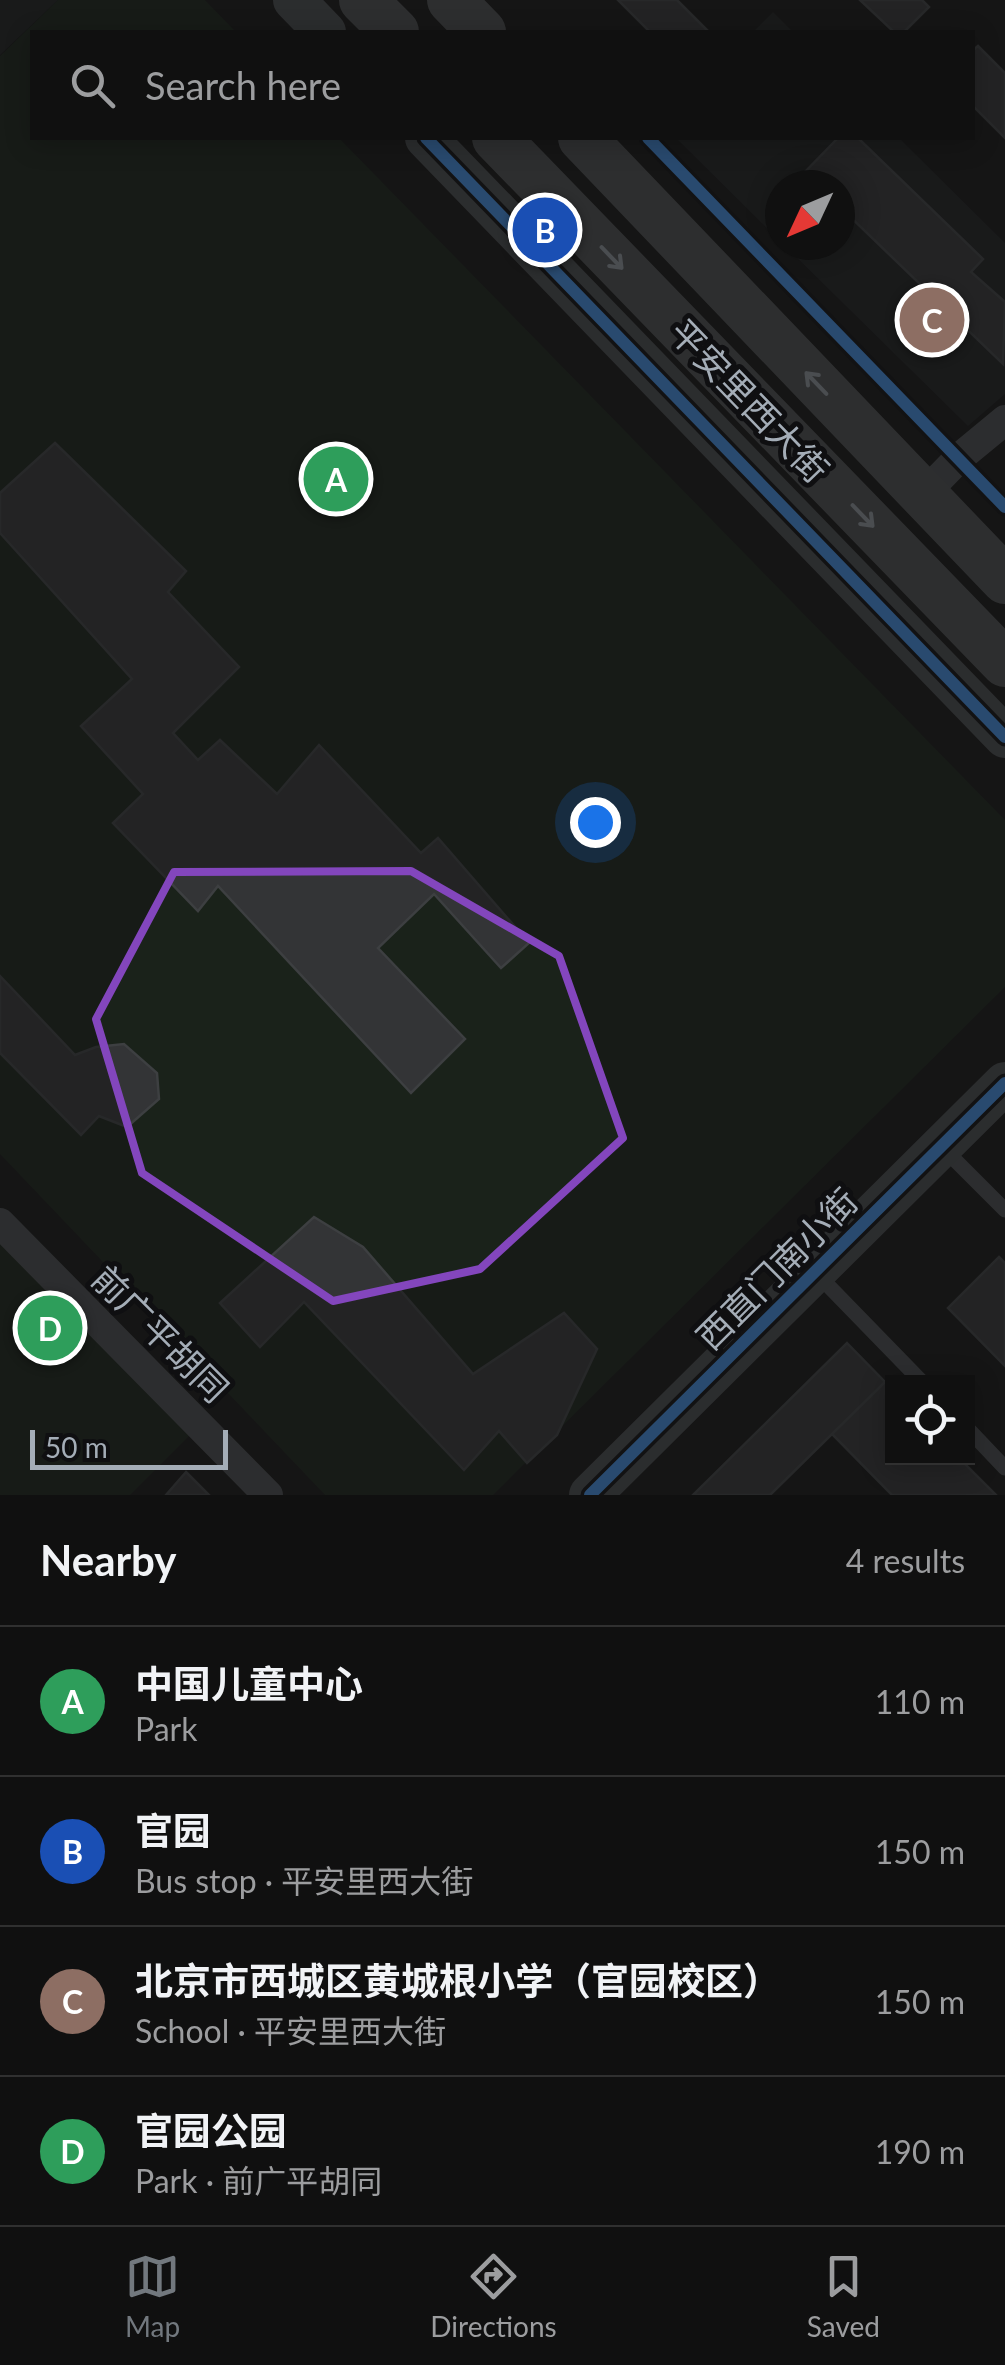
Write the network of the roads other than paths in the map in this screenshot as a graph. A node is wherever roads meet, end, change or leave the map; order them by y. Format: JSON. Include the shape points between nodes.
{"nodes":[{"id":1,"x":363,"y":0,"type":"edge"},
{"id":2,"x":451,"y":0,"type":"edge"},
{"id":3,"x":392,"y":30,"type":"edge"},
{"id":4,"x":480,"y":30,"type":"edge"},
{"id":5,"x":428,"y":140,"type":"edge"},
{"id":6,"x":498,"y":140,"type":"edge"},
{"id":7,"x":584,"y":140,"type":"edge"},
{"id":8,"x":1005,"y":420,"type":"edge"},
{"id":9,"x":923,"y":495,"type":"junction"},
{"id":10,"x":1005,"y":580,"type":"edge"},
{"id":11,"x":1005,"y":662,"type":"edge"},
{"id":12,"x":1005,"y":737,"type":"edge"},
{"id":13,"x":1005,"y":1083,"type":"edge"},
{"id":14,"x":942,"y":1146,"type":"junction"},
{"id":15,"x":1005,"y":1210,"type":"edge"},
{"id":16,"x":0,"y":1223,"type":"edge"},
{"id":17,"x":815,"y":1272,"type":"junction"},
{"id":18,"x":915,"y":1375,"type":"edge"},
{"id":19,"x":975,"y":1436,"type":"edge"},
{"id":20,"x":1005,"y":1468,"type":"edge"},
{"id":21,"x":268,"y":1495,"type":"edge"},
{"id":22,"x":590,"y":1495,"type":"edge"}],
"edges":[{"from":1,"to":3,"type":"main road"},
{"from":2,"to":4,"type":"main road"},
{"from":5,"to":12,"type":"street"},
{"from":6,"to":11,"type":"main road","name":"平安里西大街","one_way":true},
{"from":9,"to":7,"type":"main road","name":"平安里西大街","one_way":true},
{"from":8,"to":9,"type":"street"},
{"from":9,"to":10,"type":"main road","name":"平安里西大街"},
{"from":13,"to":14,"type":"street","name":"西直门南小街"},
{"from":14,"to":15,"type":"lane"},
{"from":14,"to":17,"type":"street","name":"西直门南小街"},
{"from":16,"to":21,"type":"street","name":"前广平胡同"},
{"from":17,"to":18,"type":"lane"},
{"from":17,"to":22,"type":"street","name":"西直门南小街"},
{"from":19,"to":20,"type":"lane"}]}
